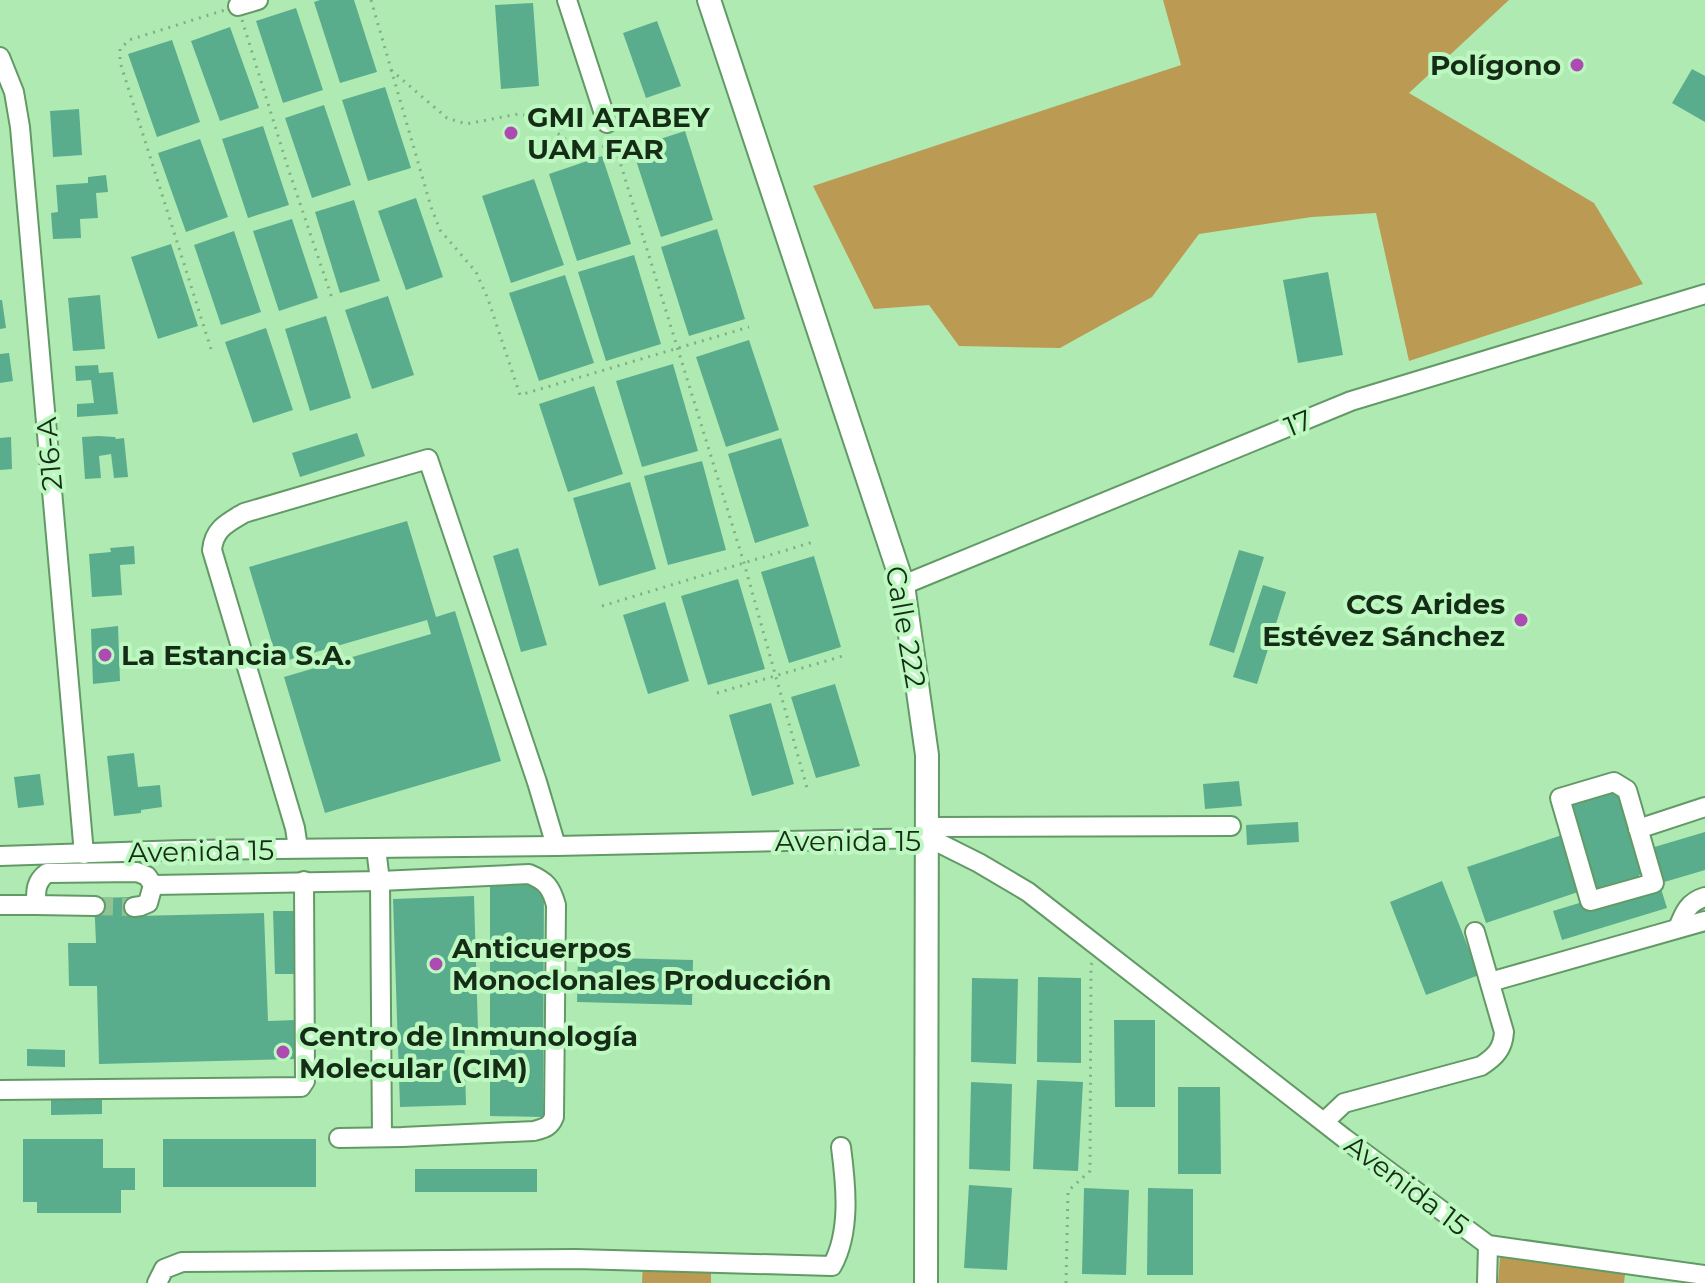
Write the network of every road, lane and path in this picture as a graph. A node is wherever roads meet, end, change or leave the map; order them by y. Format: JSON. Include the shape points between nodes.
{"nodes":[{"id":1,"x":258,"y":0,"type":"edge"},
{"id":2,"x":371,"y":0,"type":"edge"},
{"id":3,"x":567,"y":0,"type":"edge"},
{"id":4,"x":709,"y":0,"type":"edge"},
{"id":5,"x":238,"y":6,"type":"junction"},
{"id":6,"x":0,"y":57,"type":"edge"},
{"id":7,"x":391,"y":70,"type":"junction"},
{"id":8,"x":607,"y":123,"type":"dead end"},
{"id":9,"x":1705,"y":294,"type":"edge"},
{"id":10,"x":333,"y":301,"type":"dead end"},
{"id":11,"x":749,"y":327,"type":"dead end"},
{"id":12,"x":678,"y":348,"type":"junction"},
{"id":13,"x":211,"y":349,"type":"dead end"},
{"id":14,"x":813,"y":542,"type":"dead end"},
{"id":15,"x":744,"y":563,"type":"junction"},
{"id":16,"x":903,"y":585,"type":"junction"},
{"id":17,"x":602,"y":606,"type":"dead end"},
{"id":18,"x":843,"y":656,"type":"dead end"},
{"id":19,"x":776,"y":675,"type":"junction"},
{"id":20,"x":717,"y":693,"type":"dead end"},
{"id":21,"x":807,"y":788,"type":"dead end"},
{"id":22,"x":1705,"y":807,"type":"edge"},
{"id":23,"x":1231,"y":826,"type":"dead end"},
{"id":24,"x":1638,"y":829,"type":"junction"},
{"id":25,"x":929,"y":832,"type":"junction"},
{"id":26,"x":556,"y":846,"type":"junction"},
{"id":27,"x":298,"y":848,"type":"junction"},
{"id":28,"x":376,"y":848,"type":"junction"},
{"id":29,"x":84,"y":854,"type":"junction"},
{"id":30,"x":0,"y":856,"type":"edge"},
{"id":31,"x":304,"y":881,"type":"junction"},
{"id":32,"x":380,"y":881,"type":"junction"},
{"id":33,"x":153,"y":885,"type":"junction"},
{"id":34,"x":1705,"y":897,"type":"edge"},
{"id":35,"x":0,"y":905,"type":"edge"},
{"id":36,"x":36,"y":905,"type":"junction"},
{"id":37,"x":95,"y":906,"type":"tunnel mouth"},
{"id":38,"x":134,"y":907,"type":"dead end"},
{"id":39,"x":1705,"y":921,"type":"edge"},
{"id":40,"x":1678,"y":928,"type":"junction"},
{"id":41,"x":1475,"y":932,"type":"dead end"},
{"id":42,"x":1101,"y":948,"type":"junction"},
{"id":43,"x":1490,"y":982,"type":"junction"},
{"id":44,"x":0,"y":1090,"type":"edge"},
{"id":45,"x":1324,"y":1122,"type":"junction"},
{"id":46,"x":382,"y":1137,"type":"junction"},
{"id":47,"x":339,"y":1138,"type":"dead end"},
{"id":48,"x":841,"y":1147,"type":"dead end"},
{"id":49,"x":1488,"y":1245,"type":"junction"},
{"id":50,"x":832,"y":1274,"type":"edge"},
{"id":51,"x":1705,"y":1275,"type":"edge"},
{"id":52,"x":157,"y":1283,"type":"edge"},
{"id":53,"x":926,"y":1283,"type":"edge"},
{"id":54,"x":1066,"y":1283,"type":"edge"},
{"id":55,"x":1487,"y":1283,"type":"edge"}],
"edges":[{"from":1,"to":5,"type":"street"},
{"from":2,"to":7,"type":"path"},
{"from":3,"to":8,"type":"street"},
{"from":4,"to":16,"type":"main road","name":"Calle 222"},
{"from":5,"to":10,"type":"path"},
{"from":5,"to":13,"type":"path","via":[[129,40],[120,49]]},
{"from":6,"to":29,"type":"street","name":"216-A","via":[[20,127]]},
{"from":7,"to":12,"type":"path","via":[[447,118],[466,124],[531,116],[569,142],[615,146]]},
{"from":7,"to":12,"type":"path","via":[[440,230],[476,272],[520,395]]},
{"from":9,"to":16,"type":"street","name":"17","via":[[1351,401]]},
{"from":11,"to":12,"type":"path"},
{"from":12,"to":15,"type":"path"},
{"from":14,"to":15,"type":"path"},
{"from":15,"to":17,"type":"path"},
{"from":15,"to":19,"type":"path"},
{"from":16,"to":25,"type":"main road","name":"Calle 222","via":[[927,755]]},
{"from":18,"to":19,"type":"path"},
{"from":19,"to":20,"type":"path"},
{"from":19,"to":21,"type":"path"},
{"from":22,"to":24,"type":"street"},
{"from":23,"to":25,"type":"street"},
{"from":24,"to":24,"type":"street","via":[[1627,790],[1614,782],[1560,798],[1590,901],[1654,883]]},
{"from":25,"to":26,"type":"street","name":"Avenida 15"},
{"from":25,"to":42,"type":"street","name":"Avenida 15","via":[[1028,892]]},
{"from":25,"to":53,"type":"main road","name":"Calle 222"},
{"from":26,"to":27,"type":"street","via":[[428,459],[244,513],[221,526],[213,539]]},
{"from":26,"to":28,"type":"street","name":"Avenida 15"},
{"from":27,"to":28,"type":"street","name":"Avenida 15"},
{"from":27,"to":29,"type":"street","name":"Avenida 15"},
{"from":28,"to":32,"type":"street"},
{"from":29,"to":30,"type":"street","name":"Avenida 15"},
{"from":31,"to":32,"type":"street"},
{"from":31,"to":33,"type":"street"},
{"from":31,"to":44,"type":"street","via":[[301,1087]]},
{"from":32,"to":46,"type":"street"},
{"from":32,"to":46,"type":"street","via":[[529,874],[551,888],[556,905],[551,1124],[534,1131]]},
{"from":33,"to":36,"type":"street","via":[[137,872],[47,873],[36,887]]},
{"from":33,"to":38,"type":"street","via":[[148,903]]},
{"from":34,"to":40,"type":"street","via":[[1691,902]]},
{"from":35,"to":36,"type":"street"},
{"from":36,"to":37,"type":"street"},
{"from":39,"to":40,"type":"street"},
{"from":40,"to":43,"type":"street"},
{"from":41,"to":43,"type":"street"},
{"from":42,"to":45,"type":"street","name":"Avenida 15"},
{"from":42,"to":54,"type":"path","via":[[1091,965],[1090,1171],[1068,1191]]},
{"from":43,"to":45,"type":"street","via":[[1504,1032],[1495,1056],[1481,1066],[1344,1103]]},
{"from":45,"to":49,"type":"street","name":"Avenida 15"},
{"from":46,"to":47,"type":"street"},
{"from":48,"to":50,"type":"street","via":[[846,1184],[843,1231]]},
{"from":49,"to":51,"type":"street","name":"Avenida 15"},
{"from":49,"to":55,"type":"street"},
{"from":50,"to":52,"type":"street","via":[[820,1267],[711,1261],[182,1262],[164,1269]]}]}
